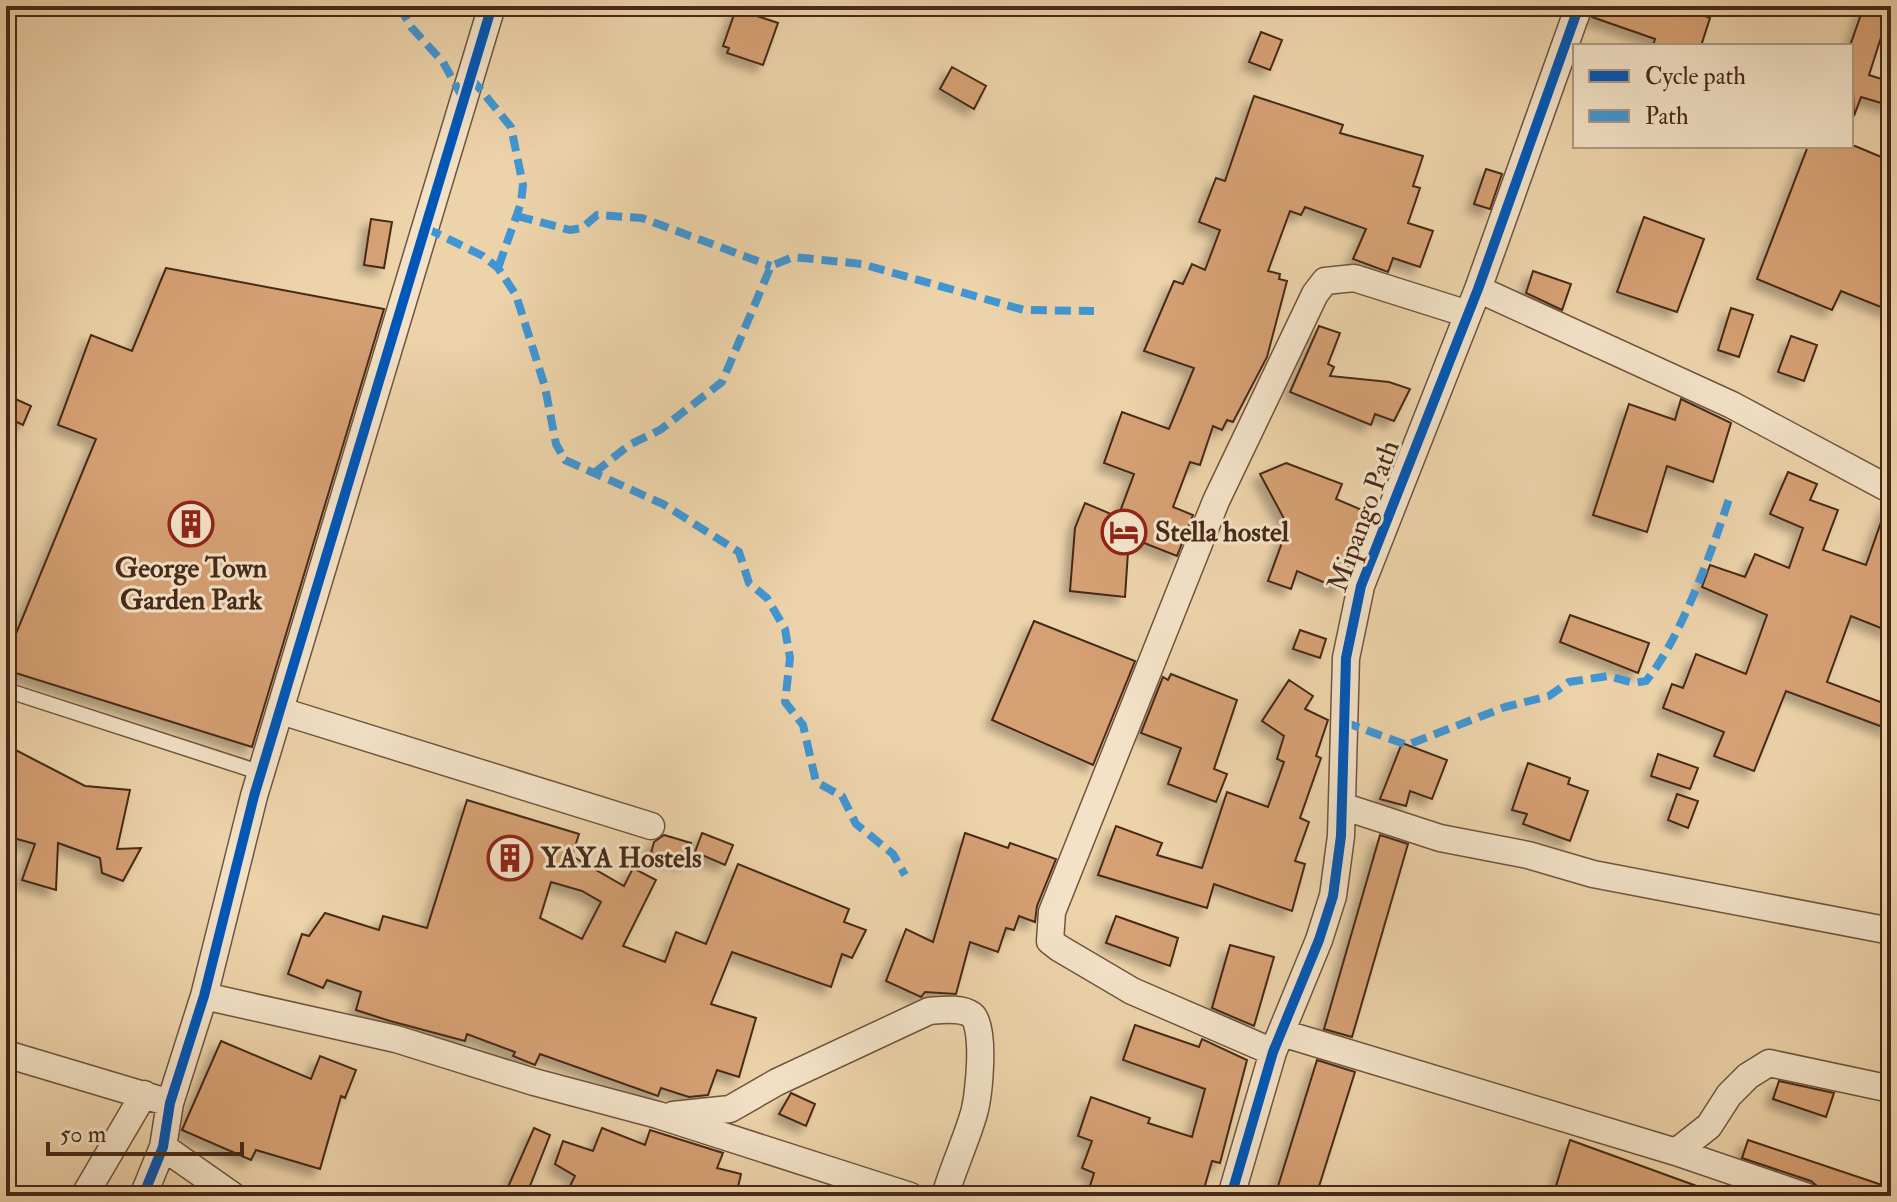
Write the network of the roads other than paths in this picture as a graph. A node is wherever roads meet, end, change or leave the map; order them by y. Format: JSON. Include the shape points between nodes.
{"nodes":[{"id":1,"x":492,"y":6,"type":"edge"},
{"id":2,"x":1579,"y":6,"type":"edge"},
{"id":3,"x":1473,"y":301,"type":"junction"},
{"id":4,"x":1891,"y":490,"type":"edge"},
{"id":5,"x":6,"y":690,"type":"edge"},
{"id":6,"x":281,"y":711,"type":"junction"},
{"id":7,"x":262,"y":773,"type":"junction"},
{"id":8,"x":1342,"y":806,"type":"junction"},
{"id":9,"x":651,"y":826,"type":"dead end"},
{"id":10,"x":1891,"y":931,"type":"edge"},
{"id":11,"x":204,"y":996,"type":"junction"},
{"id":12,"x":1277,"y":1043,"type":"junction"},
{"id":13,"x":6,"y":1054,"type":"edge"},
{"id":14,"x":1891,"y":1089,"type":"edge"},
{"id":15,"x":144,"y":1094,"type":"junction"},
{"id":16,"x":170,"y":1103,"type":"junction"},
{"id":17,"x":658,"y":1115,"type":"junction"},
{"id":18,"x":163,"y":1147,"type":"junction"},
{"id":19,"x":1676,"y":1152,"type":"junction"},
{"id":20,"x":84,"y":1196,"type":"edge"},
{"id":21,"x":143,"y":1196,"type":"edge"},
{"id":22,"x":233,"y":1196,"type":"edge"},
{"id":23,"x":910,"y":1196,"type":"edge"},
{"id":24,"x":945,"y":1196,"type":"edge"},
{"id":25,"x":1231,"y":1196,"type":"edge"},
{"id":26,"x":1805,"y":1196,"type":"edge"}],
"edges":[{"from":1,"to":6,"type":"street"},
{"from":2,"to":3,"type":"street","name":"Mipango Path"},
{"from":3,"to":4,"type":"street","via":[[1732,405]]},
{"from":3,"to":8,"type":"street","name":"Mipango Path","via":[[1361,586],[1346,658]]},
{"from":3,"to":12,"type":"street","via":[[1354,278],[1325,281],[1315,294],[1216,501],[1052,912],[1050,941],[1132,991]]},
{"from":5,"to":7,"type":"lane"},
{"from":6,"to":7,"type":"street"},
{"from":6,"to":9,"type":"street"},
{"from":7,"to":11,"type":"street"},
{"from":8,"to":10,"type":"street","via":[[1440,838],[1593,874]]},
{"from":8,"to":12,"type":"street","name":"Mipango Path","via":[[1333,896]]},
{"from":11,"to":16,"type":"street"},
{"from":11,"to":17,"type":"street","via":[[396,1039]]},
{"from":12,"to":19,"type":"street"},
{"from":12,"to":25,"type":"street","name":"Mipango Path"},
{"from":13,"to":15,"type":"street"},
{"from":14,"to":19,"type":"street","via":[[1769,1063],[1748,1076],[1709,1126]]},
{"from":15,"to":16,"type":"street"},
{"from":15,"to":20,"type":"street"},
{"from":16,"to":18,"type":"street"},
{"from":17,"to":23,"type":"street"},
{"from":17,"to":24,"type":"street","via":[[730,1109],[929,1011],[953,1009],[970,1014],[978,1024],[980,1058],[975,1111]]},
{"from":18,"to":21,"type":"street"},
{"from":18,"to":22,"type":"street"},
{"from":19,"to":26,"type":"street"}]}
